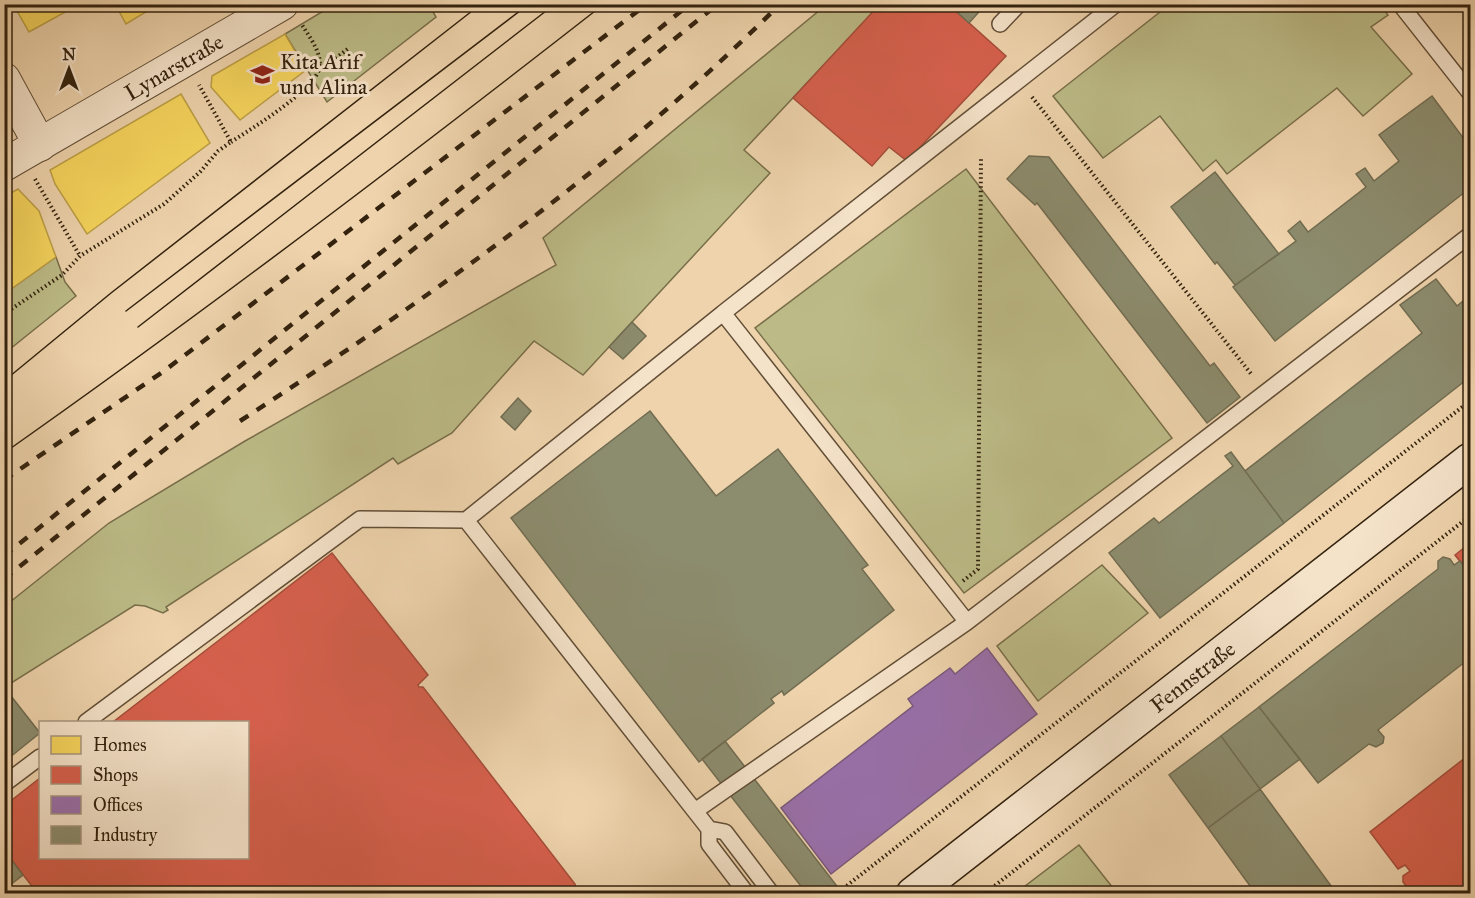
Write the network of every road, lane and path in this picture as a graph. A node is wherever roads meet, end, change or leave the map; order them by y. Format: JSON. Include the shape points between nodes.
{"nodes":[{"id":1,"x":1019,"y":4,"type":"edge"},
{"id":2,"x":1116,"y":4,"type":"edge"},
{"id":3,"x":1400,"y":4,"type":"edge"},
{"id":4,"x":289,"y":11,"type":"edge"},
{"id":5,"x":1000,"y":24,"type":"dead end"},
{"id":6,"x":349,"y":48,"type":"dead end"},
{"id":7,"x":320,"y":66,"type":"junction"},
{"id":8,"x":194,"y":76,"type":"dead end"},
{"id":9,"x":4,"y":79,"type":"edge"},
{"id":10,"x":1020,"y":82,"type":"junction"},
{"id":11,"x":1470,"y":93,"type":"edge"},
{"id":12,"x":231,"y":142,"type":"junction"},
{"id":13,"x":981,"y":157,"type":"dead end"},
{"id":14,"x":25,"y":160,"type":"edge"},
{"id":15,"x":1470,"y":235,"type":"edge"},
{"id":16,"x":80,"y":256,"type":"junction"},
{"id":17,"x":723,"y":313,"type":"junction"},
{"id":18,"x":4,"y":314,"type":"edge"},
{"id":19,"x":1266,"y":393,"type":"junction"},
{"id":20,"x":1470,"y":401,"type":"edge"},
{"id":21,"x":1470,"y":460,"type":"edge"},
{"id":22,"x":1470,"y":516,"type":"edge"},
{"id":23,"x":466,"y":520,"type":"junction"},
{"id":24,"x":946,"y":595,"type":"junction"},
{"id":25,"x":967,"y":622,"type":"junction"},
{"id":26,"x":89,"y":721,"type":"edge"},
{"id":27,"x":39,"y":758,"type":"edge"},
{"id":28,"x":4,"y":784,"type":"edge"},
{"id":29,"x":695,"y":811,"type":"junction"},
{"id":30,"x":710,"y":829,"type":"junction"},
{"id":31,"x":747,"y":894,"type":"edge"},
{"id":32,"x":772,"y":894,"type":"edge"},
{"id":33,"x":836,"y":894,"type":"edge"},
{"id":34,"x":913,"y":894,"type":"edge"},
{"id":35,"x":984,"y":894,"type":"edge"}],
"edges":[{"from":1,"to":5,"type":"lane"},
{"from":2,"to":10,"type":"lane"},
{"from":3,"to":11,"type":"lane"},
{"from":4,"to":7,"type":"path","via":[[314,44]]},
{"from":4,"to":14,"type":"street","name":"Lynarstraße"},
{"from":6,"to":7,"type":"path"},
{"from":7,"to":12,"type":"path","via":[[305,88],[285,106]]},
{"from":8,"to":12,"type":"path"},
{"from":9,"to":14,"type":"street"},
{"from":10,"to":17,"type":"lane"},
{"from":10,"to":19,"type":"path"},
{"from":12,"to":16,"type":"path","via":[[164,204]]},
{"from":13,"to":24,"type":"path","via":[[978,569]]},
{"from":14,"to":16,"type":"path"},
{"from":15,"to":19,"type":"lane"},
{"from":16,"to":18,"type":"path","via":[[62,275]]},
{"from":17,"to":23,"type":"lane"},
{"from":17,"to":24,"type":"lane"},
{"from":19,"to":25,"type":"lane"},
{"from":20,"to":33,"type":"path"},
{"from":21,"to":34,"type":"main road","name":"Fennstraße"},
{"from":22,"to":35,"type":"path"},
{"from":23,"to":26,"type":"lane","via":[[360,519]]},
{"from":23,"to":29,"type":"lane"},
{"from":24,"to":25,"type":"lane"},
{"from":25,"to":29,"type":"lane"},
{"from":27,"to":28,"type":"lane"},
{"from":29,"to":30,"type":"lane"},
{"from":30,"to":31,"type":"lane","via":[[710,844]]},
{"from":30,"to":32,"type":"lane","via":[[725,832]]}]}
